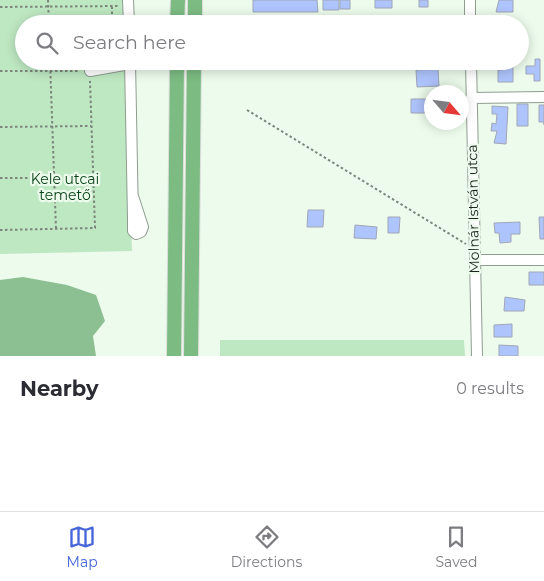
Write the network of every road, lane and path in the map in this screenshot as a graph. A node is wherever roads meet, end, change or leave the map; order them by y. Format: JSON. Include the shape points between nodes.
{"nodes":[{"id":1,"x":48,"y":0,"type":"edge"},
{"id":2,"x":178,"y":0,"type":"edge"},
{"id":3,"x":195,"y":0,"type":"edge"},
{"id":4,"x":470,"y":0,"type":"edge"},
{"id":5,"x":128,"y":3,"type":"edge"},
{"id":6,"x":0,"y":7,"type":"edge"},
{"id":7,"x":48,"y":7,"type":"junction"},
{"id":8,"x":112,"y":7,"type":"junction"},
{"id":9,"x":48,"y":15,"type":"edge"},
{"id":10,"x":112,"y":15,"type":"edge"},
{"id":11,"x":177,"y":15,"type":"edge"},
{"id":12,"x":195,"y":15,"type":"edge"},
{"id":13,"x":470,"y":15,"type":"edge"},
{"id":14,"x":95,"y":70,"type":"edge"},
{"id":15,"x":130,"y":70,"type":"edge"},
{"id":16,"x":177,"y":70,"type":"edge"},
{"id":17,"x":194,"y":70,"type":"edge"},
{"id":18,"x":470,"y":70,"type":"edge"},
{"id":19,"x":0,"y":71,"type":"edge"},
{"id":20,"x":50,"y":71,"type":"junction"},
{"id":21,"x":90,"y":71,"type":"junction"},
{"id":22,"x":544,"y":97,"type":"edge"},
{"id":23,"x":471,"y":98,"type":"junction"},
{"id":24,"x":247,"y":110,"type":"dead end"},
{"id":25,"x":52,"y":126,"type":"junction"},
{"id":26,"x":92,"y":126,"type":"junction"},
{"id":27,"x":0,"y":127,"type":"edge"},
{"id":28,"x":0,"y":178,"type":"edge"},
{"id":29,"x":53,"y":178,"type":"junction"},
{"id":30,"x":133,"y":196,"type":"dead end"},
{"id":31,"x":56,"y":229,"type":"junction"},
{"id":32,"x":0,"y":230,"type":"edge"},
{"id":33,"x":474,"y":254,"type":"junction"},
{"id":34,"x":544,"y":260,"type":"edge"},
{"id":35,"x":174,"y":356,"type":"edge"},
{"id":36,"x":191,"y":356,"type":"edge"},
{"id":37,"x":477,"y":356,"type":"edge"}],
"edges":[{"from":1,"to":7,"type":"path"},
{"from":2,"to":11,"type":"highway"},
{"from":3,"to":12,"type":"highway"},
{"from":4,"to":13,"type":"street"},
{"from":5,"to":8,"type":"path"},
{"from":6,"to":7,"type":"path"},
{"from":7,"to":8,"type":"path"},
{"from":7,"to":9,"type":"path"},
{"from":8,"to":10,"type":"path"},
{"from":14,"to":21,"type":"street"},
{"from":15,"to":30,"type":"street"},
{"from":16,"to":35,"type":"highway"},
{"from":17,"to":36,"type":"highway"},
{"from":18,"to":23,"type":"street","name":"Molnár István utca"},
{"from":19,"to":20,"type":"path"},
{"from":20,"to":21,"type":"path"},
{"from":20,"to":25,"type":"path"},
{"from":21,"to":26,"type":"path"},
{"from":22,"to":23,"type":"street"},
{"from":23,"to":33,"type":"street","name":"Molnár István utca"},
{"from":24,"to":33,"type":"path"},
{"from":25,"to":26,"type":"path"},
{"from":25,"to":27,"type":"path"},
{"from":25,"to":29,"type":"path"},
{"from":26,"to":31,"type":"path","via":[[95,228]]},
{"from":28,"to":29,"type":"path"},
{"from":29,"to":31,"type":"path"},
{"from":31,"to":32,"type":"path"},
{"from":33,"to":34,"type":"street"},
{"from":33,"to":37,"type":"street","name":"Molnár István utca"}]}
